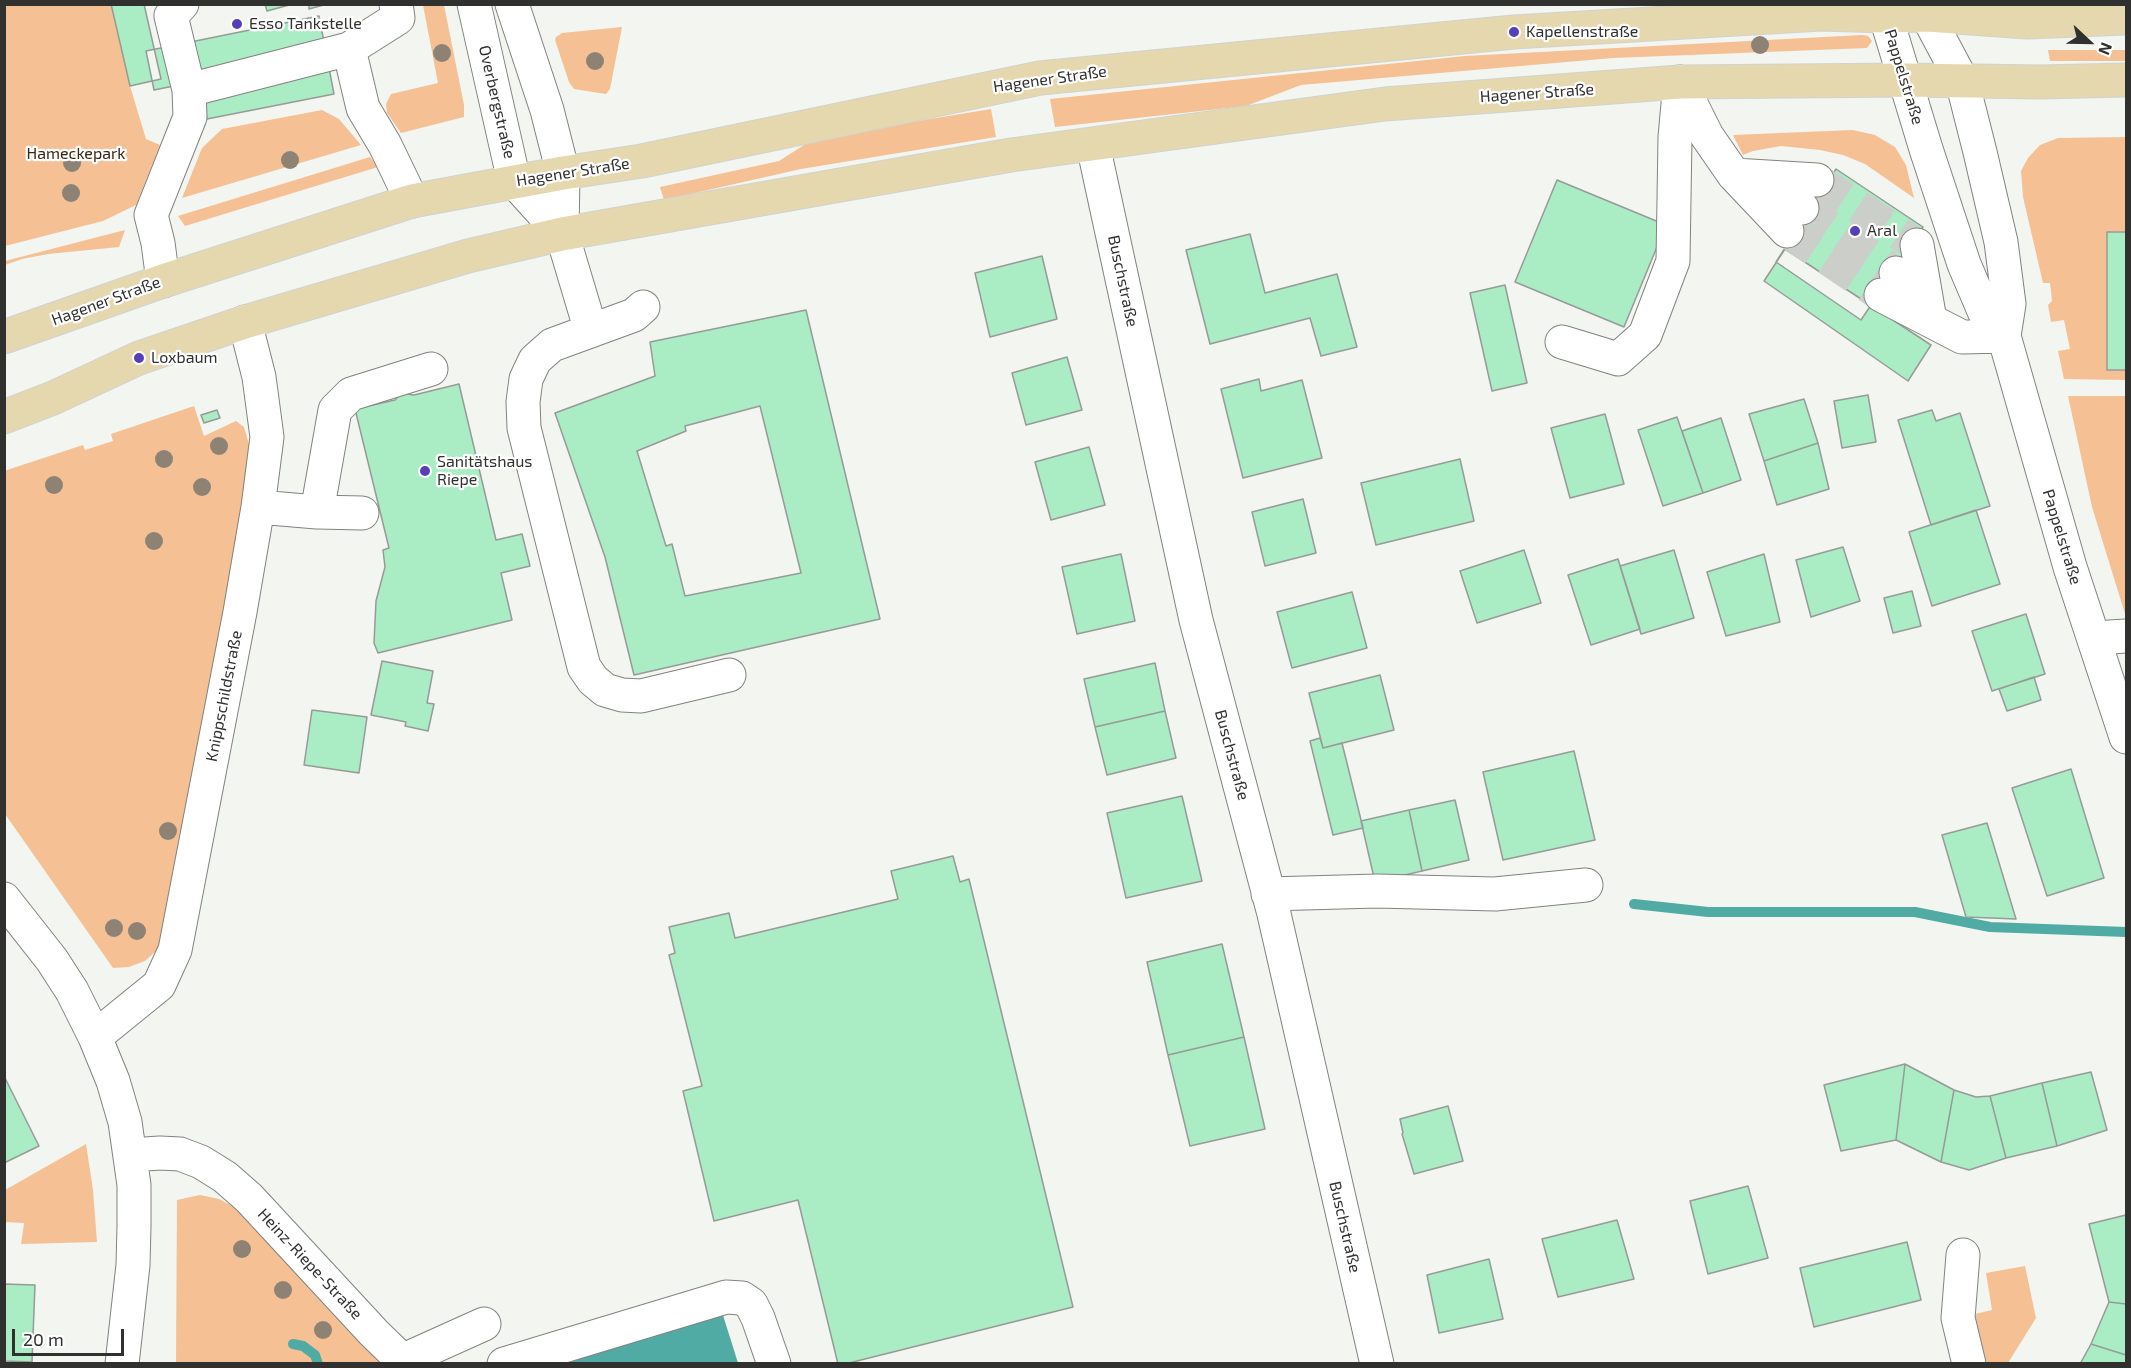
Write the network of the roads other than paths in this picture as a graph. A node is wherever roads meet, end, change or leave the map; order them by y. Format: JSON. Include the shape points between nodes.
{"nodes":[{"id":1,"x":182,"y":4,"type":"edge"},
{"id":2,"x":396,"y":4,"type":"edge"},
{"id":3,"x":474,"y":4,"type":"edge"},
{"id":4,"x":512,"y":4,"type":"edge"},
{"id":5,"x":1884,"y":10,"type":"edge"},
{"id":6,"x":1925,"y":10,"type":"edge"},
{"id":7,"x":2127,"y":18,"type":"edge"},
{"id":8,"x":349,"y":49,"type":"junction"},
{"id":9,"x":1905,"y":80,"type":"junction"},
{"id":10,"x":2127,"y":80,"type":"edge"},
{"id":11,"x":1962,"y":81,"type":"junction"},
{"id":12,"x":1680,"y":82,"type":"junction"},
{"id":13,"x":189,"y":104,"type":"junction"},
{"id":14,"x":1093,"y":145,"type":"junction"},
{"id":15,"x":563,"y":173,"type":"junction"},
{"id":16,"x":1734,"y":175,"type":"junction"},
{"id":17,"x":1817,"y":180,"type":"tunnel mouth"},
{"id":18,"x":514,"y":181,"type":"junction"},
{"id":19,"x":412,"y":201,"type":"junction"},
{"id":20,"x":1795,"y":220,"type":"tunnel mouth"},
{"id":21,"x":562,"y":234,"type":"junction"},
{"id":22,"x":1917,"y":245,"type":"dead end"},
{"id":23,"x":163,"y":281,"type":"junction"},
{"id":24,"x":1889,"y":284,"type":"tunnel mouth"},
{"id":25,"x":643,"y":307,"type":"dead end"},
{"id":26,"x":1923,"y":316,"type":"junction"},
{"id":27,"x":245,"y":322,"type":"junction"},
{"id":28,"x":591,"y":332,"type":"junction"},
{"id":29,"x":2004,"y":336,"type":"junction"},
{"id":30,"x":4,"y":337,"type":"edge"},
{"id":31,"x":1562,"y":342,"type":"dead end"},
{"id":32,"x":431,"y":369,"type":"dead end"},
{"id":33,"x":4,"y":417,"type":"edge"},
{"id":34,"x":258,"y":507,"type":"junction"},
{"id":35,"x":317,"y":512,"type":"junction"},
{"id":36,"x":362,"y":513,"type":"dead end"},
{"id":37,"x":2127,"y":636,"type":"edge"},
{"id":38,"x":2094,"y":638,"type":"junction"},
{"id":39,"x":729,"y":675,"type":"dead end"},
{"id":40,"x":2127,"y":737,"type":"edge"},
{"id":41,"x":1586,"y":885,"type":"dead end"},
{"id":42,"x":1268,"y":894,"type":"junction"},
{"id":43,"x":4,"y":899,"type":"edge"},
{"id":44,"x":95,"y":1037,"type":"junction"},
{"id":45,"x":130,"y":1155,"type":"junction"},
{"id":46,"x":1963,"y":1255,"type":"dead end"},
{"id":47,"x":484,"y":1324,"type":"dead end"},
{"id":48,"x":405,"y":1362,"type":"edge"},
{"id":49,"x":122,"y":1364,"type":"edge"},
{"id":50,"x":504,"y":1364,"type":"edge"},
{"id":51,"x":774,"y":1364,"type":"edge"},
{"id":52,"x":1377,"y":1364,"type":"edge"},
{"id":53,"x":1969,"y":1364,"type":"edge"}],
"edges":[{"from":1,"to":13,"type":"street","via":[[171,16]]},
{"from":2,"to":8,"type":"street","via":[[398,18]]},
{"from":3,"to":18,"type":"street","name":"Overbergstraße"},
{"from":4,"to":15,"type":"street"},
{"from":5,"to":6,"type":"main road","name":"Hagener Straße"},
{"from":5,"to":9,"type":"street","name":"Pappelstraße"},
{"from":5,"to":15,"type":"main road","name":"Hagener Straße","via":[[1514,32],[1040,78],[642,161]]},
{"from":6,"to":7,"type":"main road","name":"Hagener Straße","via":[[2028,22]]},
{"from":6,"to":11,"type":"street","name":"Pappelstraße"},
{"from":8,"to":13,"type":"street"},
{"from":8,"to":19,"type":"street","via":[[363,108]]},
{"from":9,"to":11,"type":"main road","name":"Hagener Straße"},
{"from":9,"to":12,"type":"main road","name":"Hagener Straße"},
{"from":9,"to":29,"type":"street","name":"Pappelstraße","via":[[1964,264],[1984,311]]},
{"from":10,"to":11,"type":"main road","name":"Hagener Straße"},
{"from":11,"to":29,"type":"street","name":"Pappelstraße","via":[[2001,242],[2009,304]]},
{"from":12,"to":14,"type":"main road","name":"Hagener Straße","via":[[1384,104]]},
{"from":12,"to":16,"type":"street","via":[[1707,136]]},
{"from":12,"to":31,"type":"street","via":[[1673,261],[1645,335],[1618,359]]},
{"from":13,"to":23,"type":"street","via":[[151,215]]},
{"from":14,"to":21,"type":"main road","name":"Hagener Straße","via":[[1011,155]]},
{"from":14,"to":42,"type":"street","name":"Buschstraße","via":[[1196,620]]},
{"from":15,"to":18,"type":"main road","name":"Hagener Straße"},
{"from":15,"to":21,"type":"street"},
{"from":16,"to":17,"type":"street"},
{"from":16,"to":20,"type":"street"},
{"from":18,"to":19,"type":"main road","name":"Hagener Straße"},
{"from":18,"to":21,"type":"street","name":"Overbergstraße"},
{"from":19,"to":23,"type":"main road","name":"Hagener Straße"},
{"from":21,"to":27,"type":"main road","name":"Hagener Straße","via":[[468,256]]},
{"from":21,"to":28,"type":"street"},
{"from":22,"to":26,"type":"street"},
{"from":23,"to":30,"type":"main road","name":"Hagener Straße"},
{"from":24,"to":26,"type":"street"},
{"from":25,"to":28,"type":"street","via":[[634,315]]},
{"from":26,"to":29,"type":"street","via":[[1962,337]]},
{"from":27,"to":33,"type":"main road","name":"Hagener Straße","via":[[139,358]]},
{"from":27,"to":34,"type":"street","name":"Knippschildstraße","via":[[259,377],[267,437]]},
{"from":28,"to":39,"type":"street","via":[[552,345],[535,360],[526,379],[523,402],[524,428],[584,667],[605,690],[622,695],[641,696]]},
{"from":29,"to":38,"type":"street","name":"Pappelstraße"},
{"from":32,"to":35,"type":"street","via":[[351,394],[335,410]]},
{"from":34,"to":35,"type":"street"},
{"from":34,"to":44,"type":"street","name":"Knippschildstraße","via":[[175,950],[159,985]]},
{"from":35,"to":36,"type":"street"},
{"from":37,"to":38,"type":"street"},
{"from":38,"to":40,"type":"street","name":"Pappelstraße"},
{"from":41,"to":42,"type":"street","via":[[1495,894]]},
{"from":42,"to":52,"type":"street","name":"Buschstraße"},
{"from":43,"to":44,"type":"street","via":[[52,960]]},
{"from":44,"to":45,"type":"street","via":[[125,1122]]},
{"from":45,"to":48,"type":"street","name":"Heinz-Riepe-Straße","via":[[180,1154],[225,1177]]},
{"from":45,"to":49,"type":"street","via":[[134,1185],[133,1265]]},
{"from":46,"to":53,"type":"street","via":[[1958,1318]]},
{"from":47,"to":48,"type":"street","name":"Heinz-Riepe-Straße"},
{"from":50,"to":51,"type":"street","via":[[726,1297],[742,1298],[751,1304]]}]}
